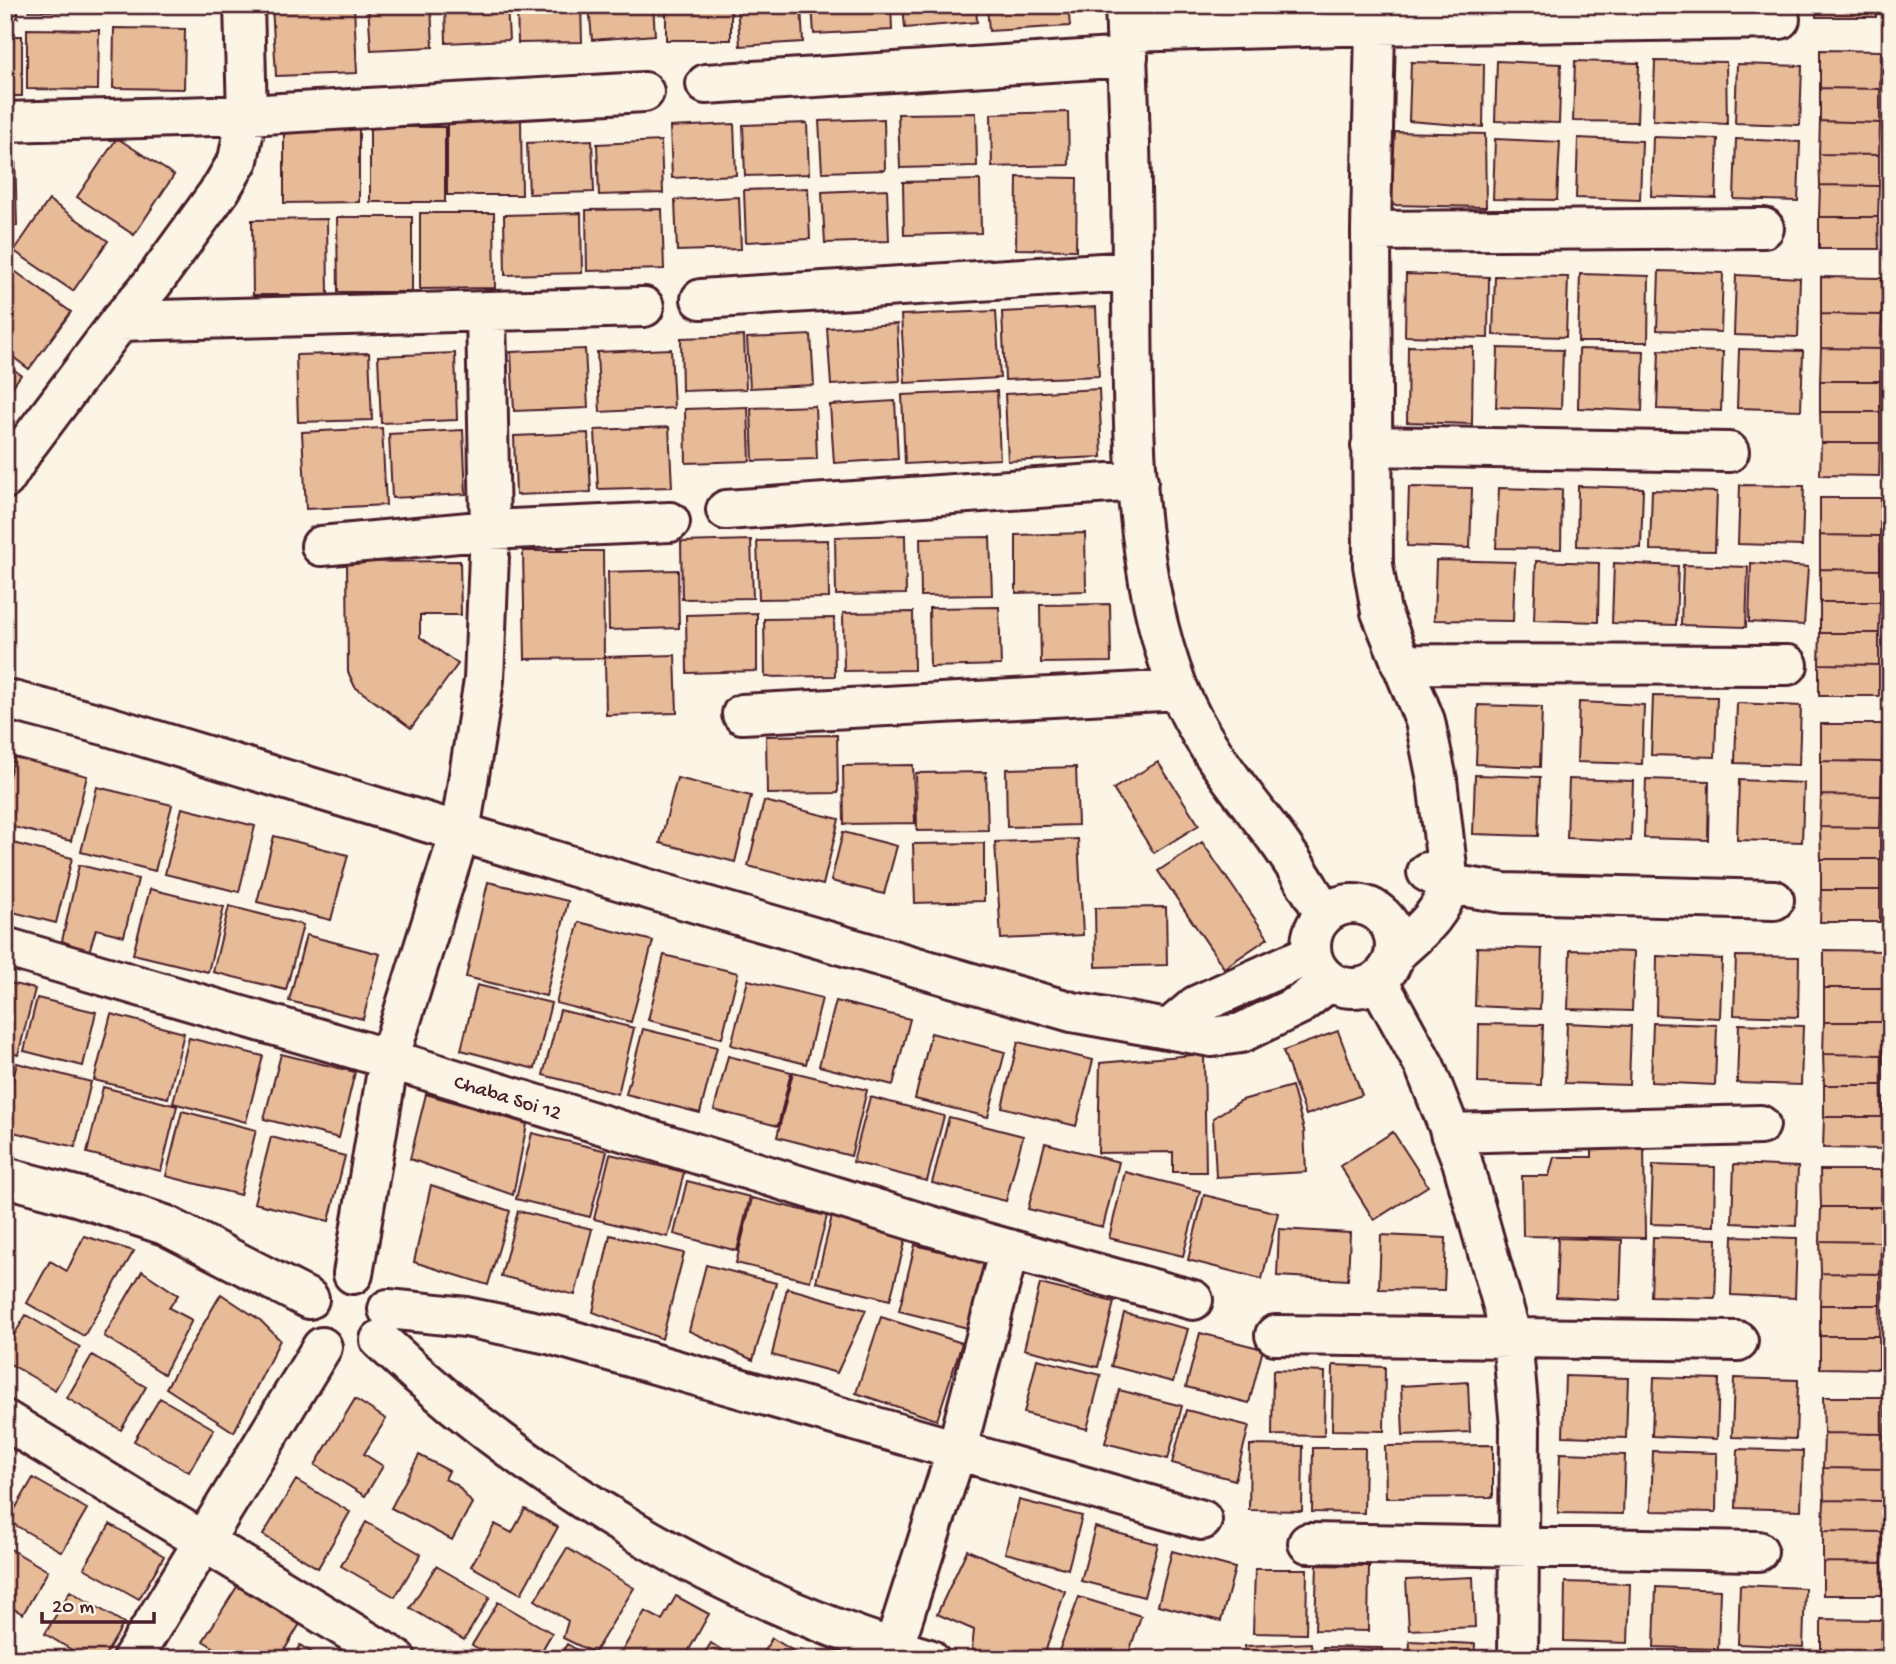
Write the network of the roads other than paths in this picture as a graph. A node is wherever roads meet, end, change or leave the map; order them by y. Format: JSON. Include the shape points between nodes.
{"nodes":[{"id":1,"x":244,"y":5,"type":"edge"},
{"id":2,"x":1780,"y":19,"type":"dead end"},
{"id":3,"x":1375,"y":25,"type":"junction"},
{"id":4,"x":1126,"y":32,"type":"edge"},
{"id":5,"x":706,"y":84,"type":"dead end"},
{"id":6,"x":644,"y":92,"type":"dead end"},
{"id":7,"x":247,"y":114,"type":"junction"},
{"id":8,"x":5,"y":122,"type":"edge"},
{"id":9,"x":1764,"y":228,"type":"dead end"},
{"id":10,"x":1371,"y":231,"type":"junction"},
{"id":11,"x":1132,"y":271,"type":"junction"},
{"id":12,"x":701,"y":299,"type":"dead end"},
{"id":13,"x":644,"y":307,"type":"dead end"},
{"id":14,"x":486,"y":311,"type":"junction"},
{"id":15,"x":120,"y":321,"type":"junction"},
{"id":16,"x":1371,"y":446,"type":"junction"},
{"id":17,"x":1729,"y":452,"type":"dead end"},
{"id":18,"x":5,"y":479,"type":"edge"},
{"id":19,"x":1138,"y":481,"type":"junction"},
{"id":20,"x":726,"y":510,"type":"dead end"},
{"id":21,"x":670,"y":522,"type":"dead end"},
{"id":22,"x":490,"y":530,"type":"junction"},
{"id":23,"x":321,"y":546,"type":"dead end"},
{"id":24,"x":1401,"y":664,"type":"junction"},
{"id":25,"x":1788,"y":665,"type":"dead end"},
{"id":26,"x":1179,"y":690,"type":"junction"},
{"id":27,"x":5,"y":699,"type":"edge"},
{"id":28,"x":742,"y":713,"type":"dead end"},
{"id":29,"x":460,"y":832,"type":"junction"},
{"id":30,"x":1440,"y":866,"type":"junction"},
{"id":31,"x":1774,"y":900,"type":"dead end"},
{"id":32,"x":1325,"y":914,"type":"junction"},
{"id":33,"x":1383,"y":915,"type":"junction"},
{"id":34,"x":5,"y":947,"type":"edge"},
{"id":35,"x":1387,"y":967,"type":"junction"},
{"id":36,"x":1321,"y":968,"type":"junction"},
{"id":37,"x":389,"y":1059,"type":"junction"},
{"id":38,"x":1760,"y":1125,"type":"dead end"},
{"id":39,"x":1450,"y":1133,"type":"junction"},
{"id":40,"x":5,"y":1177,"type":"edge"},
{"id":41,"x":1009,"y":1249,"type":"junction"},
{"id":42,"x":353,"y":1274,"type":"junction"},
{"id":43,"x":309,"y":1299,"type":"junction"},
{"id":44,"x":1193,"y":1300,"type":"dead end"},
{"id":45,"x":384,"y":1324,"type":"junction"},
{"id":46,"x":1275,"y":1335,"type":"dead end"},
{"id":47,"x":1512,"y":1338,"type":"junction"},
{"id":48,"x":1738,"y":1341,"type":"dead end"},
{"id":49,"x":322,"y":1347,"type":"junction"},
{"id":50,"x":5,"y":1420,"type":"edge"},
{"id":51,"x":956,"y":1452,"type":"junction"},
{"id":52,"x":1202,"y":1520,"type":"dead end"},
{"id":53,"x":205,"y":1542,"type":"junction"},
{"id":54,"x":1308,"y":1543,"type":"dead end"},
{"id":55,"x":1519,"y":1547,"type":"junction"},
{"id":56,"x":1759,"y":1550,"type":"dead end"},
{"id":57,"x":891,"y":1654,"type":"edge"},
{"id":58,"x":132,"y":1659,"type":"edge"},
{"id":59,"x":396,"y":1659,"type":"edge"},
{"id":60,"x":929,"y":1659,"type":"edge"},
{"id":61,"x":1518,"y":1659,"type":"edge"}],
"edges":[{"from":1,"to":7,"type":"street"},
{"from":2,"to":3,"type":"street"},
{"from":3,"to":4,"type":"street"},
{"from":3,"to":10,"type":"street"},
{"from":4,"to":5,"type":"street"},
{"from":4,"to":11,"type":"street"},
{"from":6,"to":7,"type":"street"},
{"from":7,"to":8,"type":"street"},
{"from":7,"to":15,"type":"street","via":[[238,160],[221,189]]},
{"from":9,"to":10,"type":"street"},
{"from":10,"to":16,"type":"street"},
{"from":11,"to":12,"type":"street"},
{"from":11,"to":19,"type":"street"},
{"from":13,"to":14,"type":"street"},
{"from":14,"to":15,"type":"street"},
{"from":14,"to":22,"type":"street"},
{"from":15,"to":18,"type":"street"},
{"from":16,"to":17,"type":"street"},
{"from":16,"to":24,"type":"street","via":[[1375,589]]},
{"from":19,"to":20,"type":"street"},
{"from":19,"to":26,"type":"street","via":[[1151,592]]},
{"from":21,"to":22,"type":"street"},
{"from":22,"to":23,"type":"street"},
{"from":22,"to":29,"type":"street","via":[[484,680]]},
{"from":24,"to":25,"type":"street"},
{"from":24,"to":30,"type":"street","via":[[1425,721]]},
{"from":26,"to":28,"type":"street"},
{"from":26,"to":32,"type":"street","via":[[1231,780],[1278,840]]},
{"from":27,"to":29,"type":"street"},
{"from":29,"to":36,"type":"street","via":[[1072,1012],[1212,1037],[1241,1033],[1299,1005]]},
{"from":29,"to":37,"type":"street"},
{"from":30,"to":31,"type":"street","via":[[1504,893]]},
{"from":30,"to":33,"type":"street"},
{"from":30,"to":35,"type":"street","via":[[1446,900]]},
{"from":32,"to":33,"type":"street","via":[[1354,903]]},
{"from":32,"to":36,"type":"street","via":[[1311,939]]},
{"from":33,"to":35,"type":"street","via":[[1394,932]]},
{"from":34,"to":37,"type":"street","name":"Chaba Soi 12"},
{"from":35,"to":36,"type":"street","via":[[1354,988]]},
{"from":35,"to":39,"type":"street"},
{"from":37,"to":41,"type":"street","name":"Chaba Soi 12"},
{"from":37,"to":42,"type":"street"},
{"from":38,"to":39,"type":"street"},
{"from":39,"to":47,"type":"street"},
{"from":40,"to":43,"type":"street","via":[[165,1225]]},
{"from":41,"to":44,"type":"street","name":"Chaba Soi 12"},
{"from":41,"to":51,"type":"street"},
{"from":42,"to":43,"type":"street","via":[[319,1284]]},
{"from":42,"to":45,"type":"street","via":[[382,1292]]},
{"from":43,"to":49,"type":"street","via":[[306,1317],[311,1334]]},
{"from":45,"to":49,"type":"street","via":[[368,1350],[352,1355]]},
{"from":45,"to":51,"type":"street","via":[[466,1317],[553,1335]]},
{"from":45,"to":57,"type":"street","via":[[462,1411],[528,1462],[714,1573]]},
{"from":46,"to":47,"type":"street"},
{"from":47,"to":48,"type":"street"},
{"from":47,"to":55,"type":"street","via":[[1520,1427]]},
{"from":49,"to":53,"type":"street"},
{"from":50,"to":53,"type":"street"},
{"from":51,"to":52,"type":"street"},
{"from":51,"to":57,"type":"street"},
{"from":53,"to":58,"type":"street"},
{"from":53,"to":59,"type":"street"},
{"from":54,"to":55,"type":"street"},
{"from":55,"to":56,"type":"street"},
{"from":55,"to":61,"type":"street"},
{"from":57,"to":60,"type":"street"}]}
